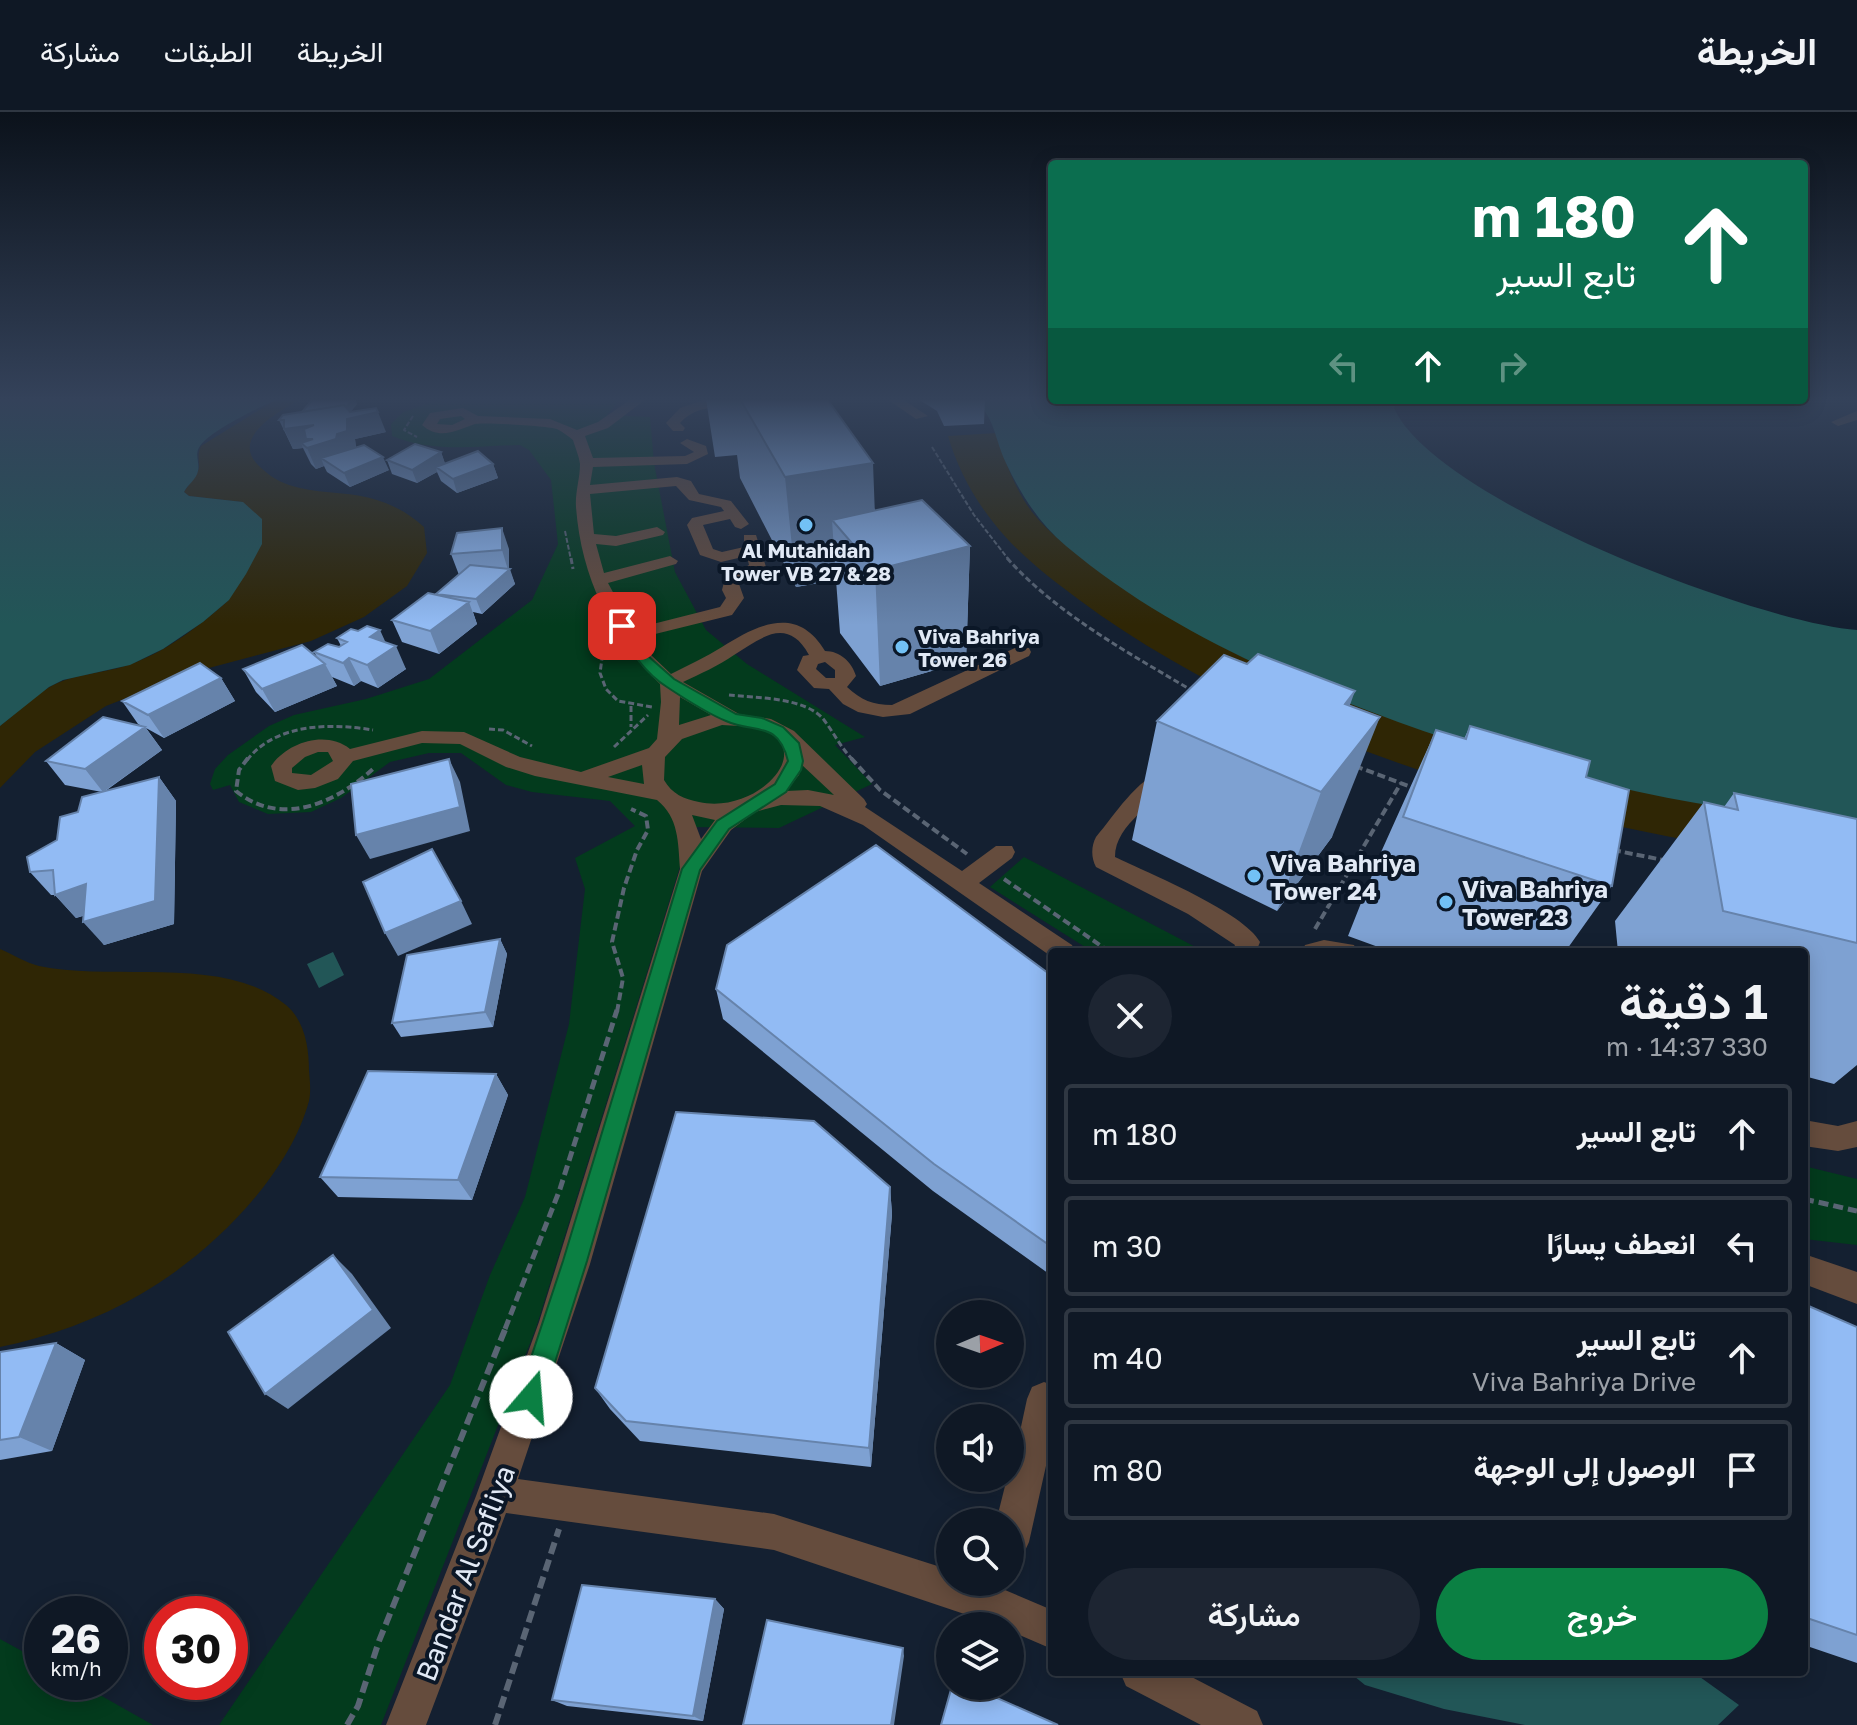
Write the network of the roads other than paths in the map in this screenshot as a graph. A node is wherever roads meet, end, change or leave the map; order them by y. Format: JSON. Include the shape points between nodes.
{"nodes":[{"id":1,"x":585,"y":474,"type":"edge"},
{"id":2,"x":582,"y":490,"type":"junction"},
{"id":3,"x":657,"y":532,"type":"dead end"},
{"id":4,"x":586,"y":538,"type":"junction"},
{"id":5,"x":670,"y":561,"type":"dead end"},
{"id":6,"x":598,"y":580,"type":"junction"},
{"id":7,"x":630,"y":635,"type":"junction"},
{"id":8,"x":1022,"y":652,"type":"dead end"},
{"id":9,"x":669,"y":682,"type":"junction"},
{"id":10,"x":732,"y":719,"type":"junction"},
{"id":11,"x":791,"y":743,"type":"junction"},
{"id":12,"x":662,"y":746,"type":"junction"},
{"id":13,"x":1186,"y":756,"type":"edge"},
{"id":14,"x":343,"y":757,"type":"dead end"},
{"id":15,"x":584,"y":778,"type":"junction"},
{"id":16,"x":669,"y":799,"type":"junction"},
{"id":17,"x":754,"y":803,"type":"junction"},
{"id":18,"x":871,"y":820,"type":"junction"},
{"id":19,"x":1004,"y":852,"type":"dead end"},
{"id":20,"x":691,"y":869,"type":"junction"},
{"id":21,"x":961,"y":884,"type":"junction"},
{"id":22,"x":1057,"y":948,"type":"edge"},
{"id":23,"x":1246,"y":948,"type":"edge"},
{"id":24,"x":1808,"y":1134,"type":"edge"},
{"id":25,"x":1857,"y":1134,"type":"edge"},
{"id":26,"x":1808,"y":1267,"type":"edge"},
{"id":27,"x":1808,"y":1269,"type":"edge"},
{"id":28,"x":1857,"y":1270,"type":"edge"},
{"id":29,"x":1857,"y":1288,"type":"edge"},
{"id":30,"x":1044,"y":1399,"type":"dead end"},
{"id":31,"x":496,"y":1494,"type":"junction"},
{"id":32,"x":1018,"y":1508,"type":"edge"},
{"id":33,"x":936,"y":1576,"type":"edge"},
{"id":34,"x":1002,"y":1596,"type":"edge"},
{"id":35,"x":1048,"y":1627,"type":"edge"},
{"id":36,"x":1148,"y":1676,"type":"edge"},
{"id":37,"x":406,"y":1725,"type":"edge"},
{"id":38,"x":1243,"y":1725,"type":"edge"}],
"edges":[{"from":1,"to":2,"type":"street"},
{"from":2,"to":4,"type":"street"},
{"from":2,"to":7,"type":"street","via":[[686,484],[694,497],[726,504],[758,567],[731,582],[735,598],[726,611]]},
{"from":3,"to":4,"type":"street","via":[[616,541]]},
{"from":4,"to":6,"type":"street"},
{"from":5,"to":6,"type":"street"},
{"from":6,"to":7,"type":"street"},
{"from":7,"to":9,"type":"street","via":[[642,657]]},
{"from":8,"to":9,"type":"street","via":[[903,710],[884,713],[849,701],[835,685],[845,680],[844,667],[833,658],[819,657],[813,642],[787,628],[760,631]]},
{"from":9,"to":10,"type":"street"},
{"from":9,"to":12,"type":"street","via":[[671,702]]},
{"from":10,"to":11,"type":"street","via":[[768,725]]},
{"from":10,"to":12,"type":"street","via":[[702,723]]},
{"from":11,"to":17,"type":"street","via":[[793,770],[781,788]]},
{"from":11,"to":18,"type":"street"},
{"from":12,"to":15,"type":"street"},
{"from":12,"to":16,"type":"street","via":[[652,778]]},
{"from":13,"to":23,"type":"street","via":[[1139,800],[1104,843],[1104,861],[1231,928],[1248,942]]},
{"from":14,"to":15,"type":"street","via":[[443,736],[473,741],[542,771]]},
{"from":15,"to":16,"type":"street"},
{"from":16,"to":17,"type":"street","via":[[711,811]]},
{"from":16,"to":20,"type":"street","name":"Bandar Al Safliya","via":[[689,832]]},
{"from":17,"to":18,"type":"street","via":[[822,797]]},
{"from":17,"to":20,"type":"street","name":"Bandar Al Safliya","via":[[723,825]]},
{"from":18,"to":21,"type":"street"},
{"from":19,"to":21,"type":"street"},
{"from":20,"to":31,"type":"street","name":"Bandar Al Safliya","via":[[575,1261]]},
{"from":21,"to":22,"type":"street"},
{"from":24,"to":25,"type":"street","via":[[1827,1138]]},
{"from":26,"to":28,"type":"street"},
{"from":27,"to":29,"type":"street"},
{"from":30,"to":32,"type":"street"},
{"from":31,"to":33,"type":"street","via":[[774,1532]]},
{"from":31,"to":37,"type":"street","name":"Bandar Al Safliya"},
{"from":34,"to":35,"type":"street"},
{"from":36,"to":38,"type":"street"}]}
